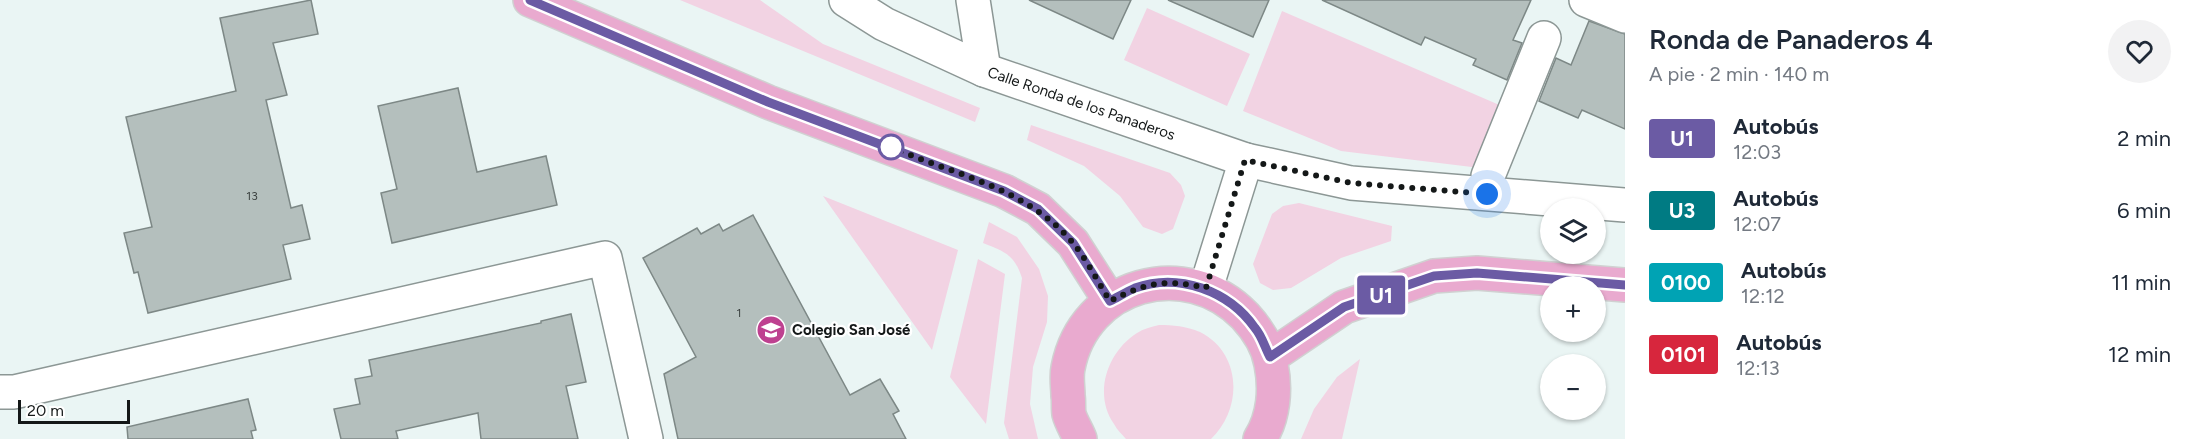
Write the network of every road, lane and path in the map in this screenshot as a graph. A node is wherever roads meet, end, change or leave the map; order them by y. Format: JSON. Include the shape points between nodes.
{"nodes":[{"id":1,"x":530,"y":0,"type":"edge"},
{"id":2,"x":846,"y":0,"type":"edge"},
{"id":3,"x":973,"y":0,"type":"edge"},
{"id":4,"x":1586,"y":0,"type":"edge"},
{"id":5,"x":1625,"y":16,"type":"edge"},
{"id":6,"x":1544,"y":38,"type":"dead end"},
{"id":7,"x":984,"y":70,"type":"junction"},
{"id":8,"x":1245,"y":160,"type":"junction"},
{"id":9,"x":1488,"y":176,"type":"dead end"},
{"id":10,"x":1625,"y":205,"type":"edge"},
{"id":11,"x":1625,"y":285,"type":"edge"},
{"id":12,"x":1206,"y":288,"type":"junction"},
{"id":13,"x":1110,"y":301,"type":"junction"},
{"id":14,"x":1270,"y":357,"type":"junction"},
{"id":15,"x":0,"y":392,"type":"edge"},
{"id":16,"x":646,"y":439,"type":"edge"},
{"id":17,"x":1080,"y":439,"type":"edge"},
{"id":18,"x":1260,"y":439,"type":"edge"}],
"edges":[{"from":1,"to":13,"type":"main road","via":[[768,102],[1004,191],[1038,209],[1073,243]]},
{"from":2,"to":7,"type":"street","via":[[884,24]]},
{"from":3,"to":7,"type":"street","name":"Calle Ronda de los Panaderos"},
{"from":4,"to":5,"type":"street"},
{"from":6,"to":9,"type":"street"},
{"from":7,"to":8,"type":"street","name":"Calle Ronda de los Panaderos"},
{"from":8,"to":10,"type":"street","name":"Calle Ronda de los Panaderos","via":[[1351,183]]},
{"from":8,"to":12,"type":"street"},
{"from":11,"to":14,"type":"main road","via":[[1477,273],[1434,276],[1344,307]]},
{"from":12,"to":13,"type":"main road","via":[[1179,282],[1158,283],[1135,288]]},
{"from":12,"to":14,"type":"main road","via":[[1232,303],[1256,328]]},
{"from":13,"to":17,"type":"main road","via":[[1091,318],[1077,339],[1067,369],[1069,415]]},
{"from":14,"to":18,"type":"main road","via":[[1275,383],[1272,410]]},
{"from":15,"to":16,"type":"street","via":[[14,392],[605,258]]}]}
